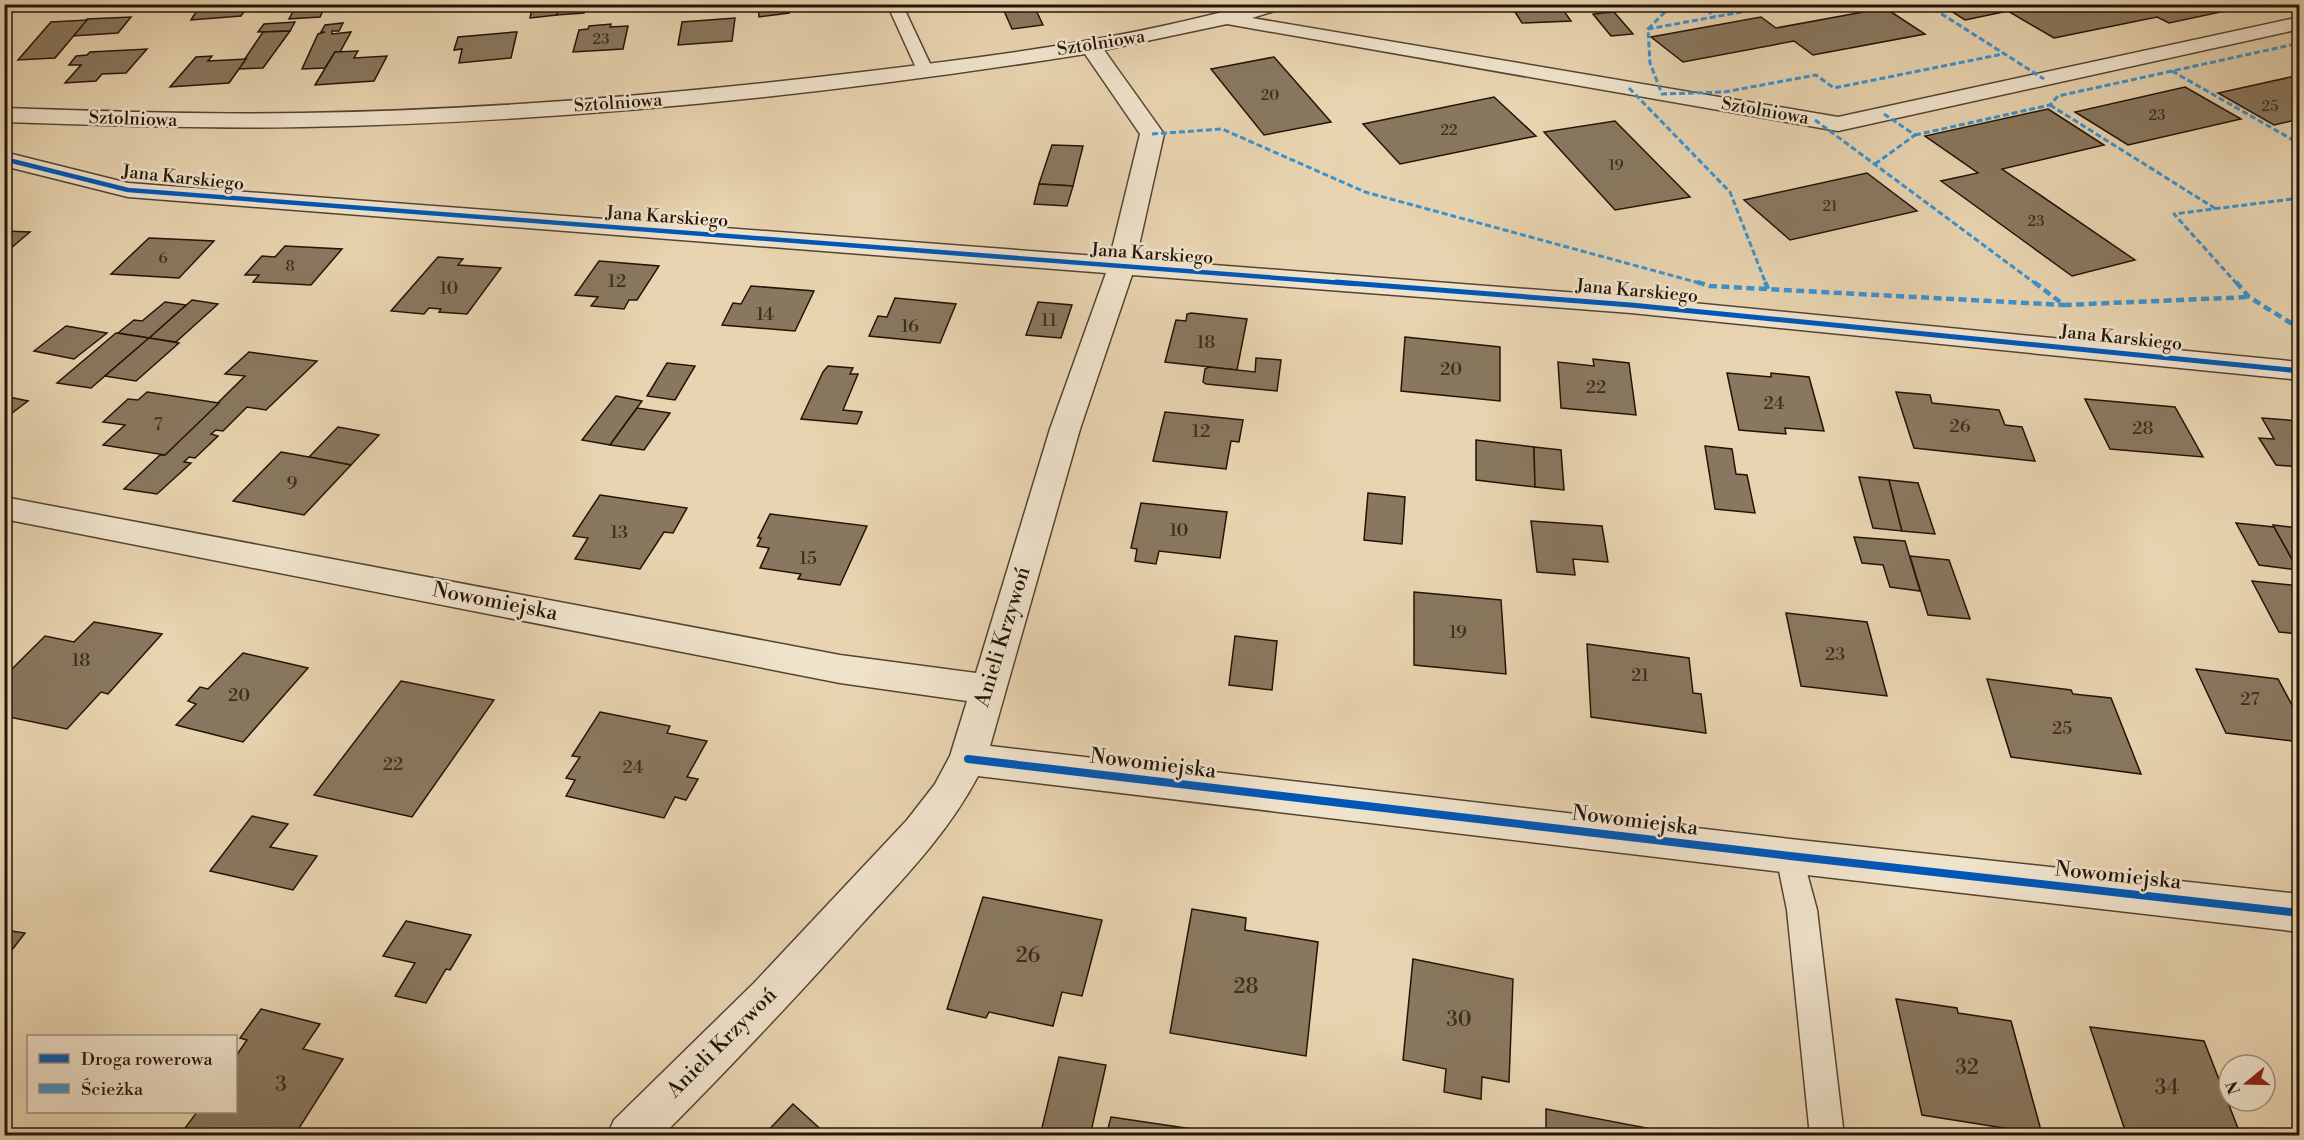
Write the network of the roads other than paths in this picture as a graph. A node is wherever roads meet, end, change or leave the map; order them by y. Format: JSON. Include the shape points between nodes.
{"nodes":[{"id":1,"x":894,"y":4,"type":"edge"},
{"id":2,"x":1264,"y":6,"type":"edge"},
{"id":3,"x":1227,"y":20,"type":"junction"},
{"id":4,"x":2300,"y":23,"type":"edge"},
{"id":5,"x":1089,"y":45,"type":"junction"},
{"id":6,"x":925,"y":70,"type":"junction"},
{"id":7,"x":4,"y":115,"type":"edge"},
{"id":8,"x":4,"y":159,"type":"edge"},
{"id":9,"x":1120,"y":267,"type":"junction"},
{"id":10,"x":2300,"y":371,"type":"edge"},
{"id":11,"x":4,"y":508,"type":"edge"},
{"id":12,"x":987,"y":689,"type":"junction"},
{"id":13,"x":968,"y":759,"type":"junction"},
{"id":14,"x":1790,"y":856,"type":"junction"},
{"id":15,"x":2300,"y":913,"type":"edge"},
{"id":16,"x":630,"y":1136,"type":"edge"},
{"id":17,"x":1827,"y":1136,"type":"edge"}],
"edges":[{"from":1,"to":6,"type":"lane"},
{"from":2,"to":3,"type":"street","name":"Sztolniowa"},
{"from":3,"to":4,"type":"street","name":"Sztolniowa","via":[[1838,124]]},
{"from":3,"to":5,"type":"street","name":"Sztolniowa"},
{"from":5,"to":6,"type":"street","name":"Sztolniowa"},
{"from":5,"to":9,"type":"street","name":"Anieli Krzywoń","via":[[1152,134]]},
{"from":6,"to":7,"type":"street","name":"Sztolniowa","via":[[629,103],[410,117],[189,120]]},
{"from":8,"to":9,"type":"street","name":"Jana Karskiego","via":[[128,190]]},
{"from":9,"to":10,"type":"street","name":"Jana Karskiego","via":[[1643,306]]},
{"from":9,"to":12,"type":"street","name":"Anieli Krzywoń","via":[[1065,429]]},
{"from":11,"to":12,"type":"street","name":"Nowomiejska","via":[[840,669]]},
{"from":12,"to":13,"type":"street","name":"Anieli Krzywoń"},
{"from":13,"to":14,"type":"street","name":"Nowomiejska"},
{"from":13,"to":16,"type":"street","name":"Anieli Krzywoń","via":[[948,796],[921,832],[769,997]]},
{"from":14,"to":15,"type":"street","name":"Nowomiejska"},
{"from":14,"to":17,"type":"lane","via":[[1802,910]]}]}
